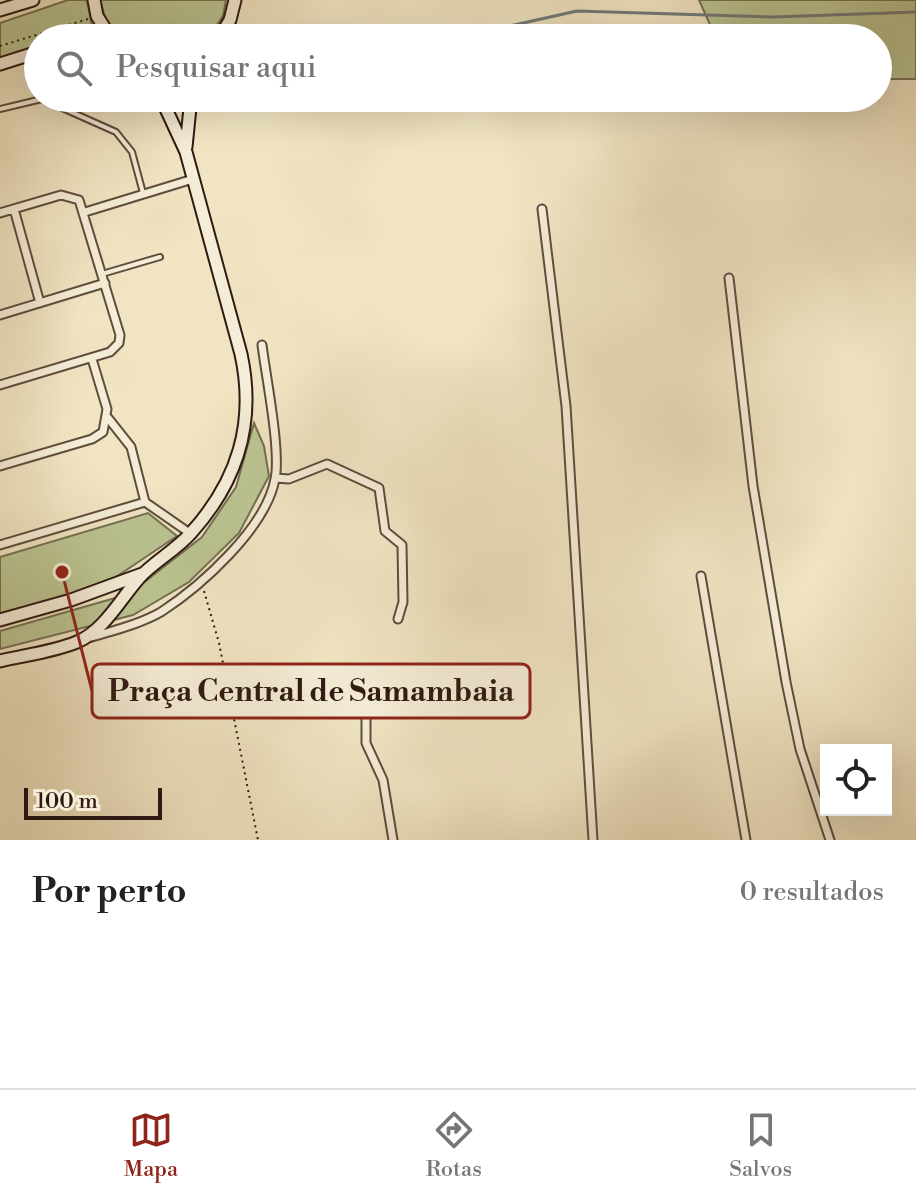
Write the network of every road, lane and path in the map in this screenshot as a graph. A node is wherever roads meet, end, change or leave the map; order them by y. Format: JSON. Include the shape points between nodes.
{"nodes":[{"id":1,"x":33,"y":0,"type":"edge"},
{"id":2,"x":94,"y":0,"type":"edge"},
{"id":3,"x":235,"y":0,"type":"edge"},
{"id":4,"x":0,"y":10,"type":"edge"},
{"id":5,"x":97,"y":16,"type":"junction"},
{"id":6,"x":71,"y":24,"type":"edge"},
{"id":7,"x":102,"y":24,"type":"edge"},
{"id":8,"x":228,"y":24,"type":"edge"},
{"id":9,"x":24,"y":39,"type":"edge"},
{"id":10,"x":0,"y":46,"type":"edge"},
{"id":11,"x":24,"y":56,"type":"edge"},
{"id":12,"x":0,"y":64,"type":"edge"},
{"id":13,"x":24,"y":103,"type":"edge"},
{"id":14,"x":0,"y":109,"type":"edge"},
{"id":15,"x":71,"y":112,"type":"edge"},
{"id":16,"x":167,"y":112,"type":"edge"},
{"id":17,"x":190,"y":112,"type":"edge"},
{"id":18,"x":186,"y":152,"type":"junction"},
{"id":19,"x":193,"y":179,"type":"junction"},
{"id":20,"x":144,"y":195,"type":"junction"},
{"id":21,"x":14,"y":209,"type":"junction"},
{"id":22,"x":542,"y":209,"type":"dead end"},
{"id":23,"x":85,"y":212,"type":"junction"},
{"id":24,"x":0,"y":213,"type":"edge"},
{"id":25,"x":160,"y":257,"type":"dead end"},
{"id":26,"x":729,"y":278,"type":"dead end"},
{"id":27,"x":103,"y":279,"type":"junction"},
{"id":28,"x":40,"y":303,"type":"junction"},
{"id":29,"x":0,"y":315,"type":"edge"},
{"id":30,"x":262,"y":345,"type":"dead end"},
{"id":31,"x":92,"y":359,"type":"junction"},
{"id":32,"x":0,"y":385,"type":"edge"},
{"id":33,"x":107,"y":418,"type":"junction"},
{"id":34,"x":0,"y":466,"type":"edge"},
{"id":35,"x":276,"y":478,"type":"junction"},
{"id":36,"x":145,"y":502,"type":"junction"},
{"id":37,"x":191,"y":534,"type":"junction"},
{"id":38,"x":0,"y":545,"type":"edge"},
{"id":39,"x":142,"y":574,"type":"junction"},
{"id":40,"x":701,"y":576,"type":"dead end"},
{"id":41,"x":198,"y":583,"type":"junction"},
{"id":42,"x":398,"y":619,"type":"dead end"},
{"id":43,"x":0,"y":620,"type":"edge"},
{"id":44,"x":78,"y":642,"type":"junction"},
{"id":45,"x":0,"y":661,"type":"edge"},
{"id":46,"x":366,"y":707,"type":"dead end"},
{"id":47,"x":258,"y":840,"type":"edge"},
{"id":48,"x":393,"y":840,"type":"edge"},
{"id":49,"x":593,"y":840,"type":"edge"},
{"id":50,"x":746,"y":840,"type":"edge"},
{"id":51,"x":830,"y":840,"type":"edge"}],
"edges":[{"from":1,"to":4,"type":"street"},
{"from":2,"to":5,"type":"street"},
{"from":3,"to":8,"type":"street"},
{"from":5,"to":6,"type":"path"},
{"from":5,"to":7,"type":"street"},
{"from":9,"to":10,"type":"path"},
{"from":11,"to":12,"type":"street"},
{"from":13,"to":14,"type":"lane"},
{"from":15,"to":20,"type":"lane","via":[[116,132],[132,152]]},
{"from":16,"to":18,"type":"street"},
{"from":17,"to":18,"type":"street"},
{"from":18,"to":19,"type":"street"},
{"from":19,"to":20,"type":"street"},
{"from":19,"to":37,"type":"street","via":[[241,354],[248,417],[234,469]]},
{"from":20,"to":23,"type":"street"},
{"from":21,"to":23,"type":"street","via":[[69,195]]},
{"from":21,"to":24,"type":"street"},
{"from":21,"to":28,"type":"street"},
{"from":22,"to":49,"type":"street","via":[[566,406]]},
{"from":23,"to":27,"type":"street"},
{"from":25,"to":27,"type":"lane"},
{"from":26,"to":51,"type":"street","via":[[753,486],[786,682],[798,741]]},
{"from":27,"to":28,"type":"street"},
{"from":27,"to":31,"type":"street","via":[[119,343]]},
{"from":28,"to":29,"type":"street"},
{"from":30,"to":35,"type":"street"},
{"from":31,"to":32,"type":"street"},
{"from":31,"to":33,"type":"street"},
{"from":33,"to":34,"type":"street","via":[[103,432],[92,439]]},
{"from":33,"to":36,"type":"street","via":[[131,447]]},
{"from":35,"to":41,"type":"street","via":[[258,518]]},
{"from":35,"to":42,"type":"street","via":[[289,479],[327,464],[379,488],[387,534],[402,545],[403,602]]},
{"from":36,"to":37,"type":"street"},
{"from":36,"to":38,"type":"street"},
{"from":37,"to":39,"type":"street"},
{"from":39,"to":43,"type":"street"},
{"from":39,"to":44,"type":"street","via":[[107,618]]},
{"from":40,"to":50,"type":"street"},
{"from":41,"to":44,"type":"street","via":[[159,613]]},
{"from":41,"to":47,"type":"path","via":[[212,612]]},
{"from":44,"to":45,"type":"street"},
{"from":46,"to":48,"type":"street","via":[[366,743],[383,780]]}]}
